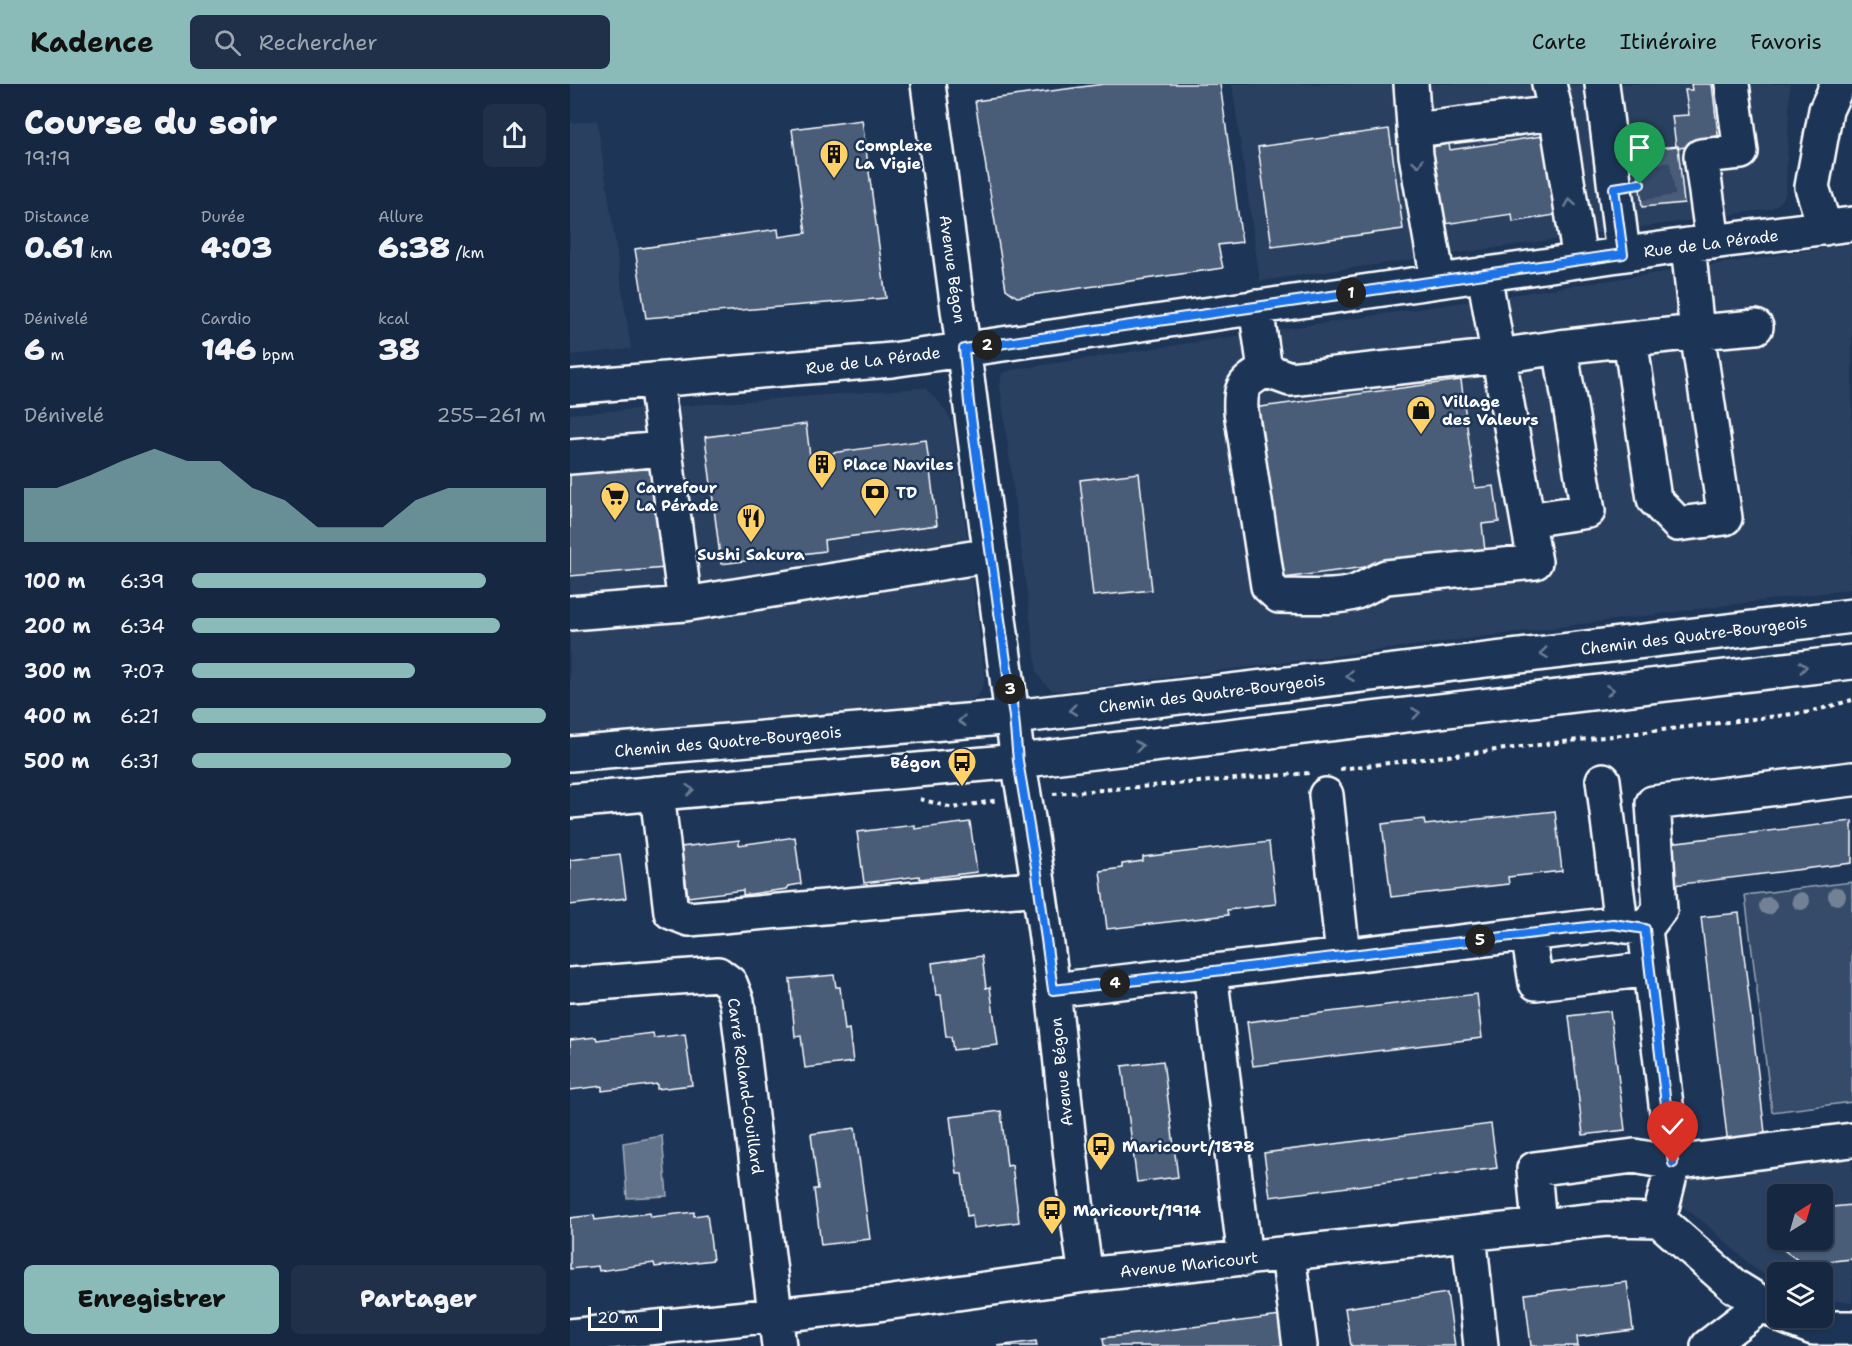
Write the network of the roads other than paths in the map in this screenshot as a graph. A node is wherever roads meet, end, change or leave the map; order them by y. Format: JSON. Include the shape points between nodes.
{"nodes":[{"id":1,"x":928,"y":84,"type":"edge"},
{"id":2,"x":1411,"y":84,"type":"edge"},
{"id":3,"x":1602,"y":84,"type":"edge"},
{"id":4,"x":1732,"y":84,"type":"edge"},
{"id":5,"x":1838,"y":84,"type":"edge"},
{"id":6,"x":1552,"y":98,"type":"edge"},
{"id":7,"x":1414,"y":130,"type":"junction"},
{"id":8,"x":1839,"y":226,"type":"edge"},
{"id":9,"x":1701,"y":243,"type":"junction"},
{"id":10,"x":1623,"y":254,"type":"junction"},
{"id":11,"x":1580,"y":261,"type":"junction"},
{"id":12,"x":1484,"y":274,"type":"junction"},
{"id":13,"x":1438,"y":281,"type":"junction"},
{"id":14,"x":1257,"y":307,"type":"junction"},
{"id":15,"x":1756,"y":327,"type":"dead end"},
{"id":16,"x":1698,"y":332,"type":"junction"},
{"id":17,"x":1630,"y":339,"type":"junction"},
{"id":18,"x":1560,"y":347,"type":"junction"},
{"id":19,"x":964,"y":349,"type":"junction"},
{"id":20,"x":1499,"y":356,"type":"junction"},
{"id":21,"x":1265,"y":370,"type":"junction"},
{"id":22,"x":656,"y":381,"type":"junction"},
{"id":23,"x":570,"y":387,"type":"edge"},
{"id":24,"x":664,"y":449,"type":"junction"},
{"id":25,"x":570,"y":457,"type":"edge"},
{"id":26,"x":1528,"y":520,"type":"junction"},
{"id":27,"x":991,"y":555,"type":"junction"},
{"id":28,"x":684,"y":604,"type":"junction"},
{"id":29,"x":570,"y":614,"type":"edge"},
{"id":30,"x":1852,"y":616,"type":"edge"},
{"id":31,"x":1852,"y":662,"type":"edge"},
{"id":32,"x":1014,"y":717,"type":"junction"},
{"id":33,"x":570,"y":754,"type":"edge"},
{"id":34,"x":1018,"y":761,"type":"junction"},
{"id":35,"x":1324,"y":779,"type":"road end"},
{"id":36,"x":1602,"y":780,"type":"dead end"},
{"id":37,"x":1852,"y":780,"type":"edge"},
{"id":38,"x":657,"y":793,"type":"junction"},
{"id":39,"x":570,"y":801,"type":"edge"},
{"id":40,"x":1039,"y":888,"type":"junction"},
{"id":41,"x":1633,"y":927,"type":"junction"},
{"id":42,"x":1528,"y":934,"type":"junction"},
{"id":43,"x":1343,"y":956,"type":"junction"},
{"id":44,"x":1650,"y":969,"type":"junction"},
{"id":45,"x":1210,"y":972,"type":"junction"},
{"id":46,"x":570,"y":985,"type":"edge"},
{"id":47,"x":1053,"y":990,"type":"junction"},
{"id":48,"x":1852,"y":1140,"type":"edge"},
{"id":49,"x":1673,"y":1163,"type":"junction"},
{"id":50,"x":1659,"y":1220,"type":"junction"},
{"id":51,"x":1539,"y":1226,"type":"junction"},
{"id":52,"x":1469,"y":1234,"type":"junction"},
{"id":53,"x":1288,"y":1254,"type":"junction"},
{"id":54,"x":1245,"y":1258,"type":"junction"},
{"id":55,"x":1086,"y":1275,"type":"junction"},
{"id":56,"x":1767,"y":1306,"type":"edge"},
{"id":57,"x":1767,"y":1315,"type":"edge"},
{"id":58,"x":1813,"y":1328,"type":"edge"},
{"id":59,"x":1852,"y":1329,"type":"edge"},
{"id":60,"x":777,"y":1331,"type":"edge"},
{"id":61,"x":570,"y":1336,"type":"edge"},
{"id":62,"x":1300,"y":1346,"type":"edge"},
{"id":63,"x":1481,"y":1346,"type":"edge"},
{"id":64,"x":1708,"y":1346,"type":"edge"}],
"edges":[{"from":1,"to":19,"type":"street","name":"Avenue Bégon"},
{"from":2,"to":7,"type":"street"},
{"from":3,"to":10,"type":"street","via":[[1627,186]]},
{"from":4,"to":9,"type":"street","via":[[1741,152],[1692,175]]},
{"from":5,"to":8,"type":"street","via":[[1826,110],[1812,188]]},
{"from":6,"to":7,"type":"street"},
{"from":11,"to":6,"type":"street","one_way":true},
{"from":7,"to":13,"type":"street","one_way":true},
{"from":8,"to":9,"type":"street","name":"Rue de La Pérade"},
{"from":9,"to":10,"type":"street","name":"Rue de La Pérade"},
{"from":9,"to":16,"type":"street"},
{"from":10,"to":11,"type":"street","name":"Rue de La Pérade"},
{"from":11,"to":12,"type":"street","name":"Rue de La Pérade"},
{"from":12,"to":13,"type":"street","name":"Rue de La Pérade"},
{"from":12,"to":20,"type":"street"},
{"from":13,"to":14,"type":"street","name":"Rue de La Pérade"},
{"from":14,"to":19,"type":"street","name":"Rue de La Pérade"},
{"from":14,"to":21,"type":"street"},
{"from":15,"to":16,"type":"street"},
{"from":16,"to":17,"type":"street"},
{"from":16,"to":17,"type":"street","via":[[1725,518],[1678,524],[1654,499]]},
{"from":17,"to":18,"type":"street"},
{"from":18,"to":20,"type":"street"},
{"from":18,"to":26,"type":"street","via":[[1588,511]]},
{"from":19,"to":22,"type":"street","name":"Rue de La Pérade","via":[[892,360]]},
{"from":19,"to":27,"type":"street","name":"Avenue Bégon"},
{"from":20,"to":21,"type":"street","via":[[1290,379]]},
{"from":20,"to":26,"type":"street"},
{"from":21,"to":26,"type":"street","via":[[1246,382],[1240,396],[1268,586],[1280,596],[1342,595],[1386,577],[1535,562]]},
{"from":22,"to":23,"type":"street","name":"Rue de La Pérade"},
{"from":22,"to":24,"type":"street"},
{"from":24,"to":25,"type":"street"},
{"from":24,"to":28,"type":"street"},
{"from":27,"to":28,"type":"street"},
{"from":27,"to":32,"type":"street","name":"Avenue Bégon"},
{"from":28,"to":29,"type":"street"},
{"from":30,"to":32,"type":"street","name":"Chemin des Quatre-Bourgeois","one_way":true},
{"from":34,"to":31,"type":"street","one_way":true},
{"from":32,"to":33,"type":"street","name":"Chemin des Quatre-Bourgeois","one_way":true},
{"from":32,"to":34,"type":"street","name":"Avenue Bégon"},
{"from":38,"to":34,"type":"street","one_way":true},
{"from":34,"to":40,"type":"street","name":"Avenue Bégon"},
{"from":35,"to":43,"type":"street"},
{"from":36,"to":41,"type":"street"},
{"from":37,"to":41,"type":"street","via":[[1653,804],[1659,909]]},
{"from":38,"to":39,"type":"street"},
{"from":38,"to":40,"type":"street","via":[[671,912],[689,919]]},
{"from":40,"to":47,"type":"street","name":"Avenue Bégon"},
{"from":41,"to":42,"type":"street","via":[[1613,924]]},
{"from":41,"to":44,"type":"street"},
{"from":42,"to":43,"type":"street"},
{"from":42,"to":44,"type":"street","via":[[1536,983]]},
{"from":43,"to":45,"type":"street"},
{"from":44,"to":49,"type":"street"},
{"from":45,"to":47,"type":"street"},
{"from":45,"to":54,"type":"street"},
{"from":46,"to":60,"type":"street","name":"Carré Roland-Couillard","via":[[718,974],[730,983],[738,1001]]},
{"from":47,"to":55,"type":"street","name":"Avenue Bégon"},
{"from":48,"to":49,"type":"street"},
{"from":49,"to":50,"type":"street"},
{"from":49,"to":51,"type":"street","via":[[1634,1156],[1534,1169]]},
{"from":50,"to":51,"type":"street","name":"Avenue Maricourt","via":[[1606,1219]]},
{"from":50,"to":56,"type":"street","via":[[1734,1286]]},
{"from":51,"to":52,"type":"street","name":"Avenue Maricourt"},
{"from":52,"to":53,"type":"street","name":"Avenue Maricourt"},
{"from":52,"to":63,"type":"street"},
{"from":53,"to":54,"type":"street","name":"Avenue Maricourt"},
{"from":53,"to":62,"type":"street"},
{"from":54,"to":55,"type":"street","name":"Avenue Maricourt"},
{"from":55,"to":60,"type":"street","name":"Avenue Maricourt","via":[[878,1304]]},
{"from":57,"to":64,"type":"street"},
{"from":58,"to":59,"type":"street"},
{"from":60,"to":61,"type":"street","name":"Avenue Maricourt"}]}
